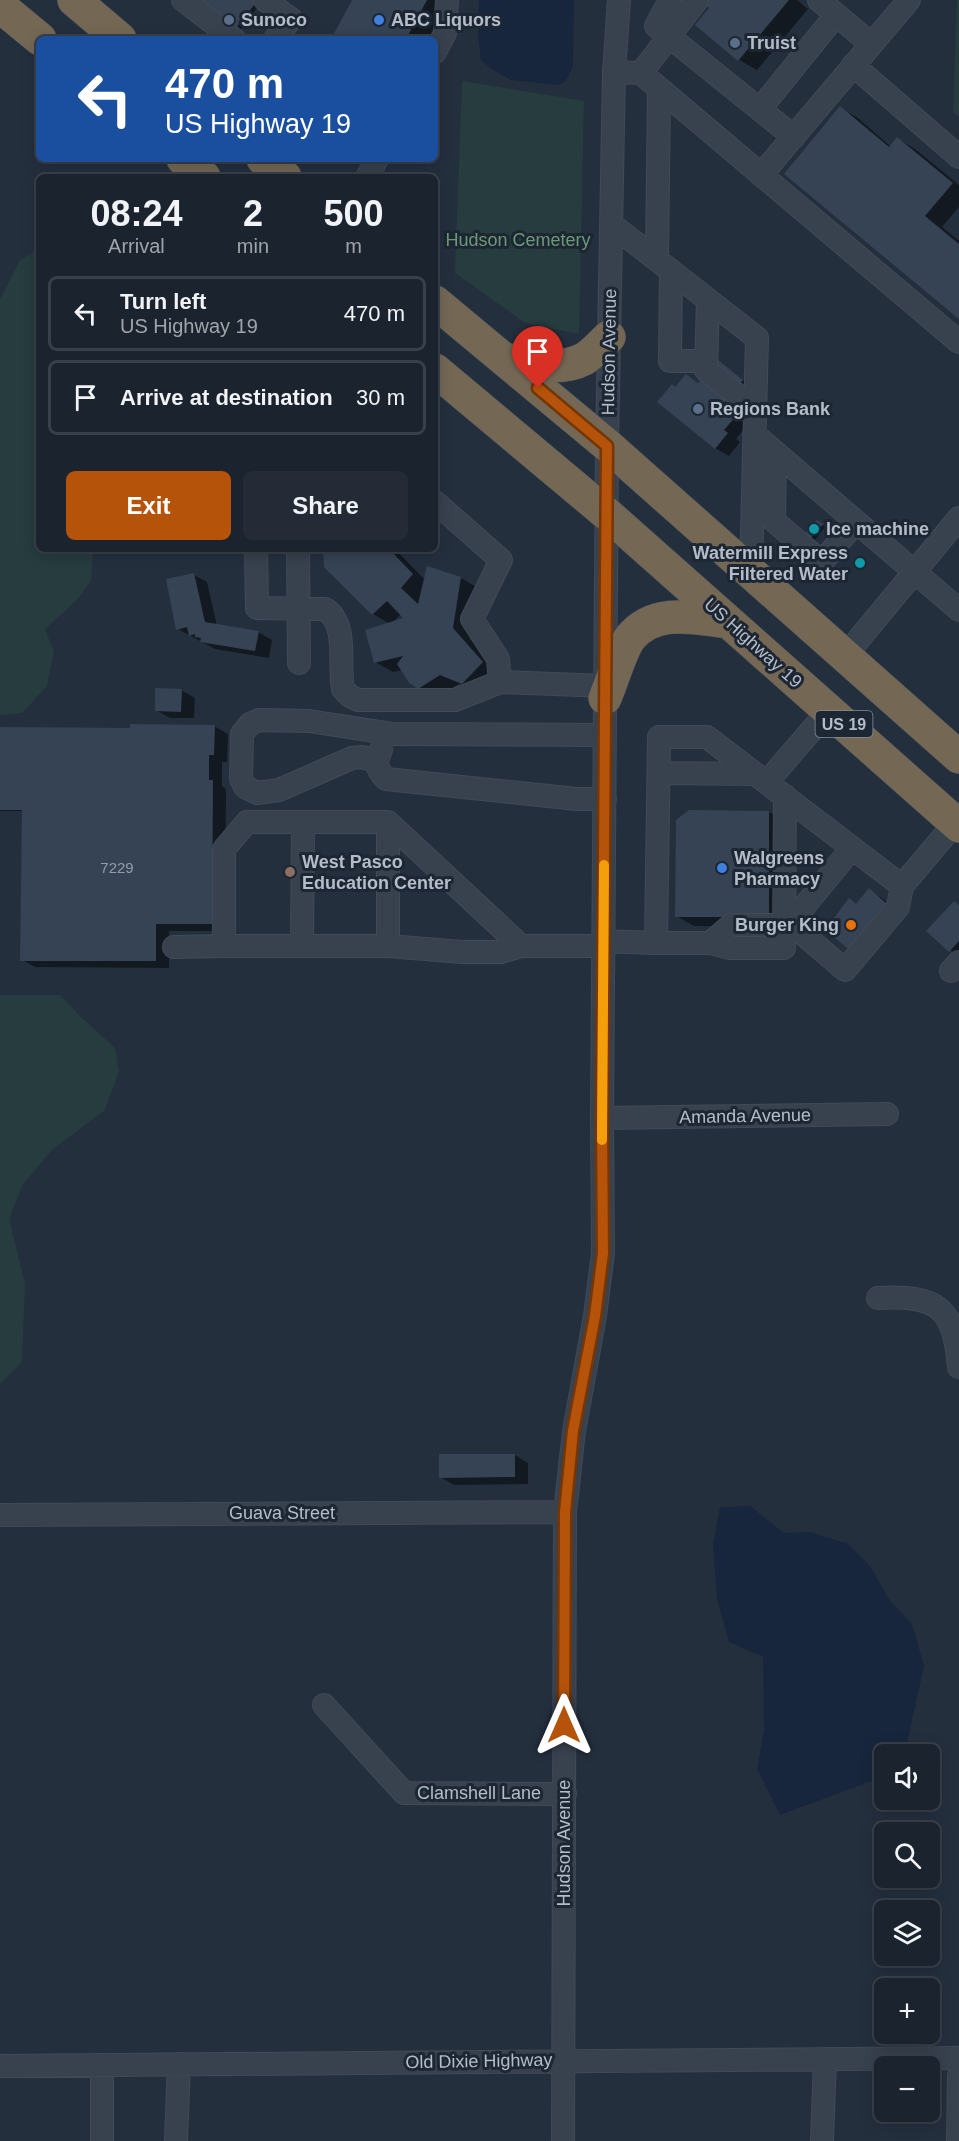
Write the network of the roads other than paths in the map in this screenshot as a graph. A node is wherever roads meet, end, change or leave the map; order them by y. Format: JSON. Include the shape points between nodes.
{"nodes":[{"id":1,"x":74,"y":0,"type":"edge"},
{"id":2,"x":183,"y":0,"type":"edge"},
{"id":3,"x":265,"y":0,"type":"edge"},
{"id":4,"x":447,"y":0,"type":"edge"},
{"id":5,"x":619,"y":0,"type":"edge"},
{"id":6,"x":670,"y":0,"type":"edge"},
{"id":7,"x":697,"y":0,"type":"edge"},
{"id":8,"x":819,"y":0,"type":"edge"},
{"id":9,"x":906,"y":1,"type":"edge"},
{"id":10,"x":0,"y":6,"type":"edge"},
{"id":11,"x":836,"y":15,"type":"junction"},
{"id":12,"x":36,"y":36,"type":"edge"},
{"id":13,"x":116,"y":36,"type":"edge"},
{"id":14,"x":230,"y":36,"type":"edge"},
{"id":15,"x":277,"y":36,"type":"edge"},
{"id":16,"x":669,"y":37,"type":"junction"},
{"id":17,"x":871,"y":44,"type":"junction"},
{"id":18,"x":438,"y":47,"type":"edge"},
{"id":19,"x":854,"y":65,"type":"junction"},
{"id":20,"x":614,"y":72,"type":"junction"},
{"id":21,"x":641,"y":73,"type":"junction"},
{"id":22,"x":659,"y":89,"type":"junction"},
{"id":23,"x":760,"y":109,"type":"junction"},
{"id":24,"x":794,"y":136,"type":"junction"},
{"id":25,"x":959,"y":157,"type":"edge"},
{"id":26,"x":186,"y":162,"type":"edge"},
{"id":27,"x":267,"y":162,"type":"edge"},
{"id":28,"x":200,"y":174,"type":"edge"},
{"id":29,"x":281,"y":174,"type":"edge"},
{"id":30,"x":761,"y":175,"type":"junction"},
{"id":31,"x":611,"y":224,"type":"junction"},
{"id":32,"x":664,"y":265,"type":"junction"},
{"id":33,"x":708,"y":300,"type":"junction"},
{"id":34,"x":438,"y":305,"type":"edge"},
{"id":35,"x":609,"y":337,"type":"junction"},
{"id":36,"x":959,"y":342,"type":"edge"},
{"id":37,"x":503,"y":359,"type":"junction"},
{"id":38,"x":706,"y":361,"type":"junction"},
{"id":39,"x":438,"y":373,"type":"edge"},
{"id":40,"x":755,"y":409,"type":"junction"},
{"id":41,"x":754,"y":435,"type":"junction"},
{"id":42,"x":607,"y":446,"type":"junction"},
{"id":43,"x":775,"y":453,"type":"junction"},
{"id":44,"x":438,"y":505,"type":"edge"},
{"id":45,"x":607,"y":514,"type":"junction"},
{"id":46,"x":959,"y":518,"type":"edge"},
{"id":47,"x":855,"y":523,"type":"junction"},
{"id":48,"x":256,"y":552,"type":"edge"},
{"id":49,"x":298,"y":552,"type":"edge"},
{"id":50,"x":751,"y":572,"type":"junction"},
{"id":51,"x":914,"y":572,"type":"junction"},
{"id":52,"x":298,"y":608,"type":"junction"},
{"id":53,"x":959,"y":610,"type":"edge"},
{"id":54,"x":729,"y":622,"type":"junction"},
{"id":55,"x":845,"y":656,"type":"junction"},
{"id":56,"x":299,"y":663,"type":"dead end"},
{"id":57,"x":500,"y":682,"type":"junction"},
{"id":58,"x":605,"y":692,"type":"junction"},
{"id":59,"x":829,"y":711,"type":"junction"},
{"id":60,"x":393,"y":734,"type":"junction"},
{"id":61,"x":605,"y":735,"type":"junction"},
{"id":62,"x":959,"y":757,"type":"edge"},
{"id":63,"x":376,"y":762,"type":"junction"},
{"id":64,"x":658,"y":773,"type":"junction"},
{"id":65,"x":761,"y":778,"type":"junction"},
{"id":66,"x":785,"y":796,"type":"junction"},
{"id":67,"x":605,"y":799,"type":"junction"},
{"id":68,"x":303,"y":822,"type":"junction"},
{"id":69,"x":388,"y":822,"type":"junction"},
{"id":70,"x":957,"y":825,"type":"edge"},
{"id":71,"x":852,"y":848,"type":"junction"},
{"id":72,"x":902,"y":886,"type":"junction"},
{"id":73,"x":786,"y":926,"type":"junction"},
{"id":74,"x":603,"y":943,"type":"junction"},
{"id":75,"x":656,"y":943,"type":"junction"},
{"id":76,"x":224,"y":946,"type":"junction"},
{"id":77,"x":302,"y":946,"type":"junction"},
{"id":78,"x":388,"y":946,"type":"junction"},
{"id":79,"x":521,"y":946,"type":"junction"},
{"id":80,"x":174,"y":947,"type":"dead end"},
{"id":81,"x":887,"y":1114,"type":"dead end"},
{"id":82,"x":602,"y":1118,"type":"junction"},
{"id":83,"x":878,"y":1298,"type":"dead end"},
{"id":84,"x":959,"y":1367,"type":"edge"},
{"id":85,"x":565,"y":1512,"type":"junction"},
{"id":86,"x":0,"y":1515,"type":"edge"},
{"id":87,"x":324,"y":1705,"type":"dead end"},
{"id":88,"x":565,"y":1794,"type":"junction"},
{"id":89,"x":959,"y":2058,"type":"edge"},
{"id":90,"x":825,"y":2059,"type":"junction"},
{"id":91,"x":562,"y":2060,"type":"junction"},
{"id":92,"x":179,"y":2064,"type":"junction"},
{"id":93,"x":102,"y":2065,"type":"junction"},
{"id":94,"x":0,"y":2066,"type":"edge"},
{"id":95,"x":959,"y":2076,"type":"edge"},
{"id":96,"x":102,"y":2141,"type":"edge"},
{"id":97,"x":176,"y":2141,"type":"edge"},
{"id":98,"x":563,"y":2141,"type":"edge"},
{"id":99,"x":822,"y":2141,"type":"edge"},
{"id":100,"x":958,"y":2141,"type":"edge"}],
"edges":[{"from":1,"to":13,"type":"highway"},
{"from":2,"to":14,"type":"street"},
{"from":3,"to":15,"type":"street","via":[[291,18]]},
{"from":4,"to":18,"type":"street","via":[[446,33]]},
{"from":5,"to":20,"type":"street","name":"Hudson Avenue"},
{"from":6,"to":16,"type":"street","via":[[656,26]]},
{"from":7,"to":16,"type":"street"},
{"from":8,"to":11,"type":"street"},
{"from":9,"to":17,"type":"street"},
{"from":10,"to":12,"type":"highway"},
{"from":11,"to":17,"type":"street"},
{"from":11,"to":23,"type":"street"},
{"from":16,"to":21,"type":"street"},
{"from":16,"to":23,"type":"street"},
{"from":17,"to":19,"type":"street"},
{"from":19,"to":24,"type":"street"},
{"from":19,"to":25,"type":"street"},
{"from":20,"to":21,"type":"street"},
{"from":20,"to":31,"type":"street","name":"Hudson Avenue"},
{"from":21,"to":22,"type":"street"},
{"from":22,"to":30,"type":"street"},
{"from":22,"to":32,"type":"street"},
{"from":23,"to":24,"type":"street"},
{"from":24,"to":30,"type":"street"},
{"from":26,"to":28,"type":"highway"},
{"from":27,"to":29,"type":"highway"},
{"from":30,"to":36,"type":"street"},
{"from":31,"to":32,"type":"street"},
{"from":31,"to":35,"type":"street","name":"Hudson Avenue"},
{"from":32,"to":33,"type":"street"},
{"from":32,"to":38,"type":"street","via":[[670,361]]},
{"from":33,"to":38,"type":"street"},
{"from":33,"to":40,"type":"street","via":[[757,338]]},
{"from":34,"to":37,"type":"highway","number":"US 19"},
{"from":35,"to":37,"type":"highway","via":[[585,358],[568,365]]},
{"from":35,"to":42,"type":"street","name":"Hudson Avenue"},
{"from":37,"to":42,"type":"highway","number":"US 19"},
{"from":38,"to":40,"type":"street","via":[[706,370]]},
{"from":39,"to":45,"type":"highway","name":"US Highway 19","number":"US 19"},
{"from":40,"to":41,"type":"street"},
{"from":41,"to":43,"type":"street"},
{"from":41,"to":50,"type":"street"},
{"from":42,"to":45,"type":"street","name":"Hudson Avenue"},
{"from":42,"to":50,"type":"highway","number":"US 19"},
{"from":43,"to":47,"type":"street"},
{"from":43,"to":47,"type":"street","via":[[774,522],[822,562]]},
{"from":44,"to":57,"type":"street","via":[[501,560],[472,619],[498,658]]},
{"from":45,"to":54,"type":"highway","name":"US Highway 19","number":"US 19"},
{"from":45,"to":58,"type":"street","name":"Hudson Avenue"},
{"from":46,"to":51,"type":"street"},
{"from":47,"to":51,"type":"street"},
{"from":48,"to":52,"type":"street","via":[[257,609]]},
{"from":49,"to":52,"type":"street"},
{"from":50,"to":55,"type":"highway","number":"US 19"},
{"from":51,"to":53,"type":"street"},
{"from":51,"to":55,"type":"street"},
{"from":52,"to":56,"type":"street"},
{"from":52,"to":57,"type":"street","via":[[325,609],[331,613],[338,625],[343,688],[358,699],[456,700]]},
{"from":54,"to":58,"type":"highway","via":[[685,617],[661,618],[645,624],[629,639]]},
{"from":54,"to":59,"type":"highway","name":"US Highway 19","number":"US 19"},
{"from":55,"to":62,"type":"highway","number":"US 19"},
{"from":57,"to":58,"type":"street"},
{"from":58,"to":61,"type":"street","name":"Hudson Avenue"},
{"from":59,"to":65,"type":"street"},
{"from":59,"to":70,"type":"highway","name":"US Highway 19","number":"US 19"},
{"from":60,"to":61,"type":"street"},
{"from":60,"to":63,"type":"street"},
{"from":60,"to":63,"type":"street","via":[[309,722],[259,720],[242,734],[241,779],[244,787],[257,793],[279,790],[352,758]]},
{"from":61,"to":67,"type":"street","name":"Hudson Avenue"},
{"from":63,"to":67,"type":"street","via":[[386,779]]},
{"from":64,"to":65,"type":"street"},
{"from":64,"to":65,"type":"street","via":[[659,737],[707,737]]},
{"from":64,"to":75,"type":"street"},
{"from":65,"to":66,"type":"street"},
{"from":66,"to":71,"type":"street"},
{"from":66,"to":73,"type":"street"},
{"from":67,"to":74,"type":"street","name":"Hudson Avenue"},
{"from":68,"to":69,"type":"street"},
{"from":68,"to":76,"type":"street","via":[[247,822],[224,849]]},
{"from":68,"to":77,"type":"street"},
{"from":69,"to":78,"type":"street"},
{"from":69,"to":79,"type":"street"},
{"from":70,"to":72,"type":"street"},
{"from":71,"to":72,"type":"street"},
{"from":71,"to":73,"type":"street"},
{"from":72,"to":73,"type":"street","via":[[898,907],[845,970]]},
{"from":73,"to":75,"type":"street","via":[[784,948]]},
{"from":74,"to":75,"type":"street"},
{"from":74,"to":79,"type":"street"},
{"from":74,"to":82,"type":"street","name":"Hudson Avenue"},
{"from":76,"to":77,"type":"street"},
{"from":76,"to":80,"type":"street"},
{"from":77,"to":78,"type":"street"},
{"from":78,"to":79,"type":"street","via":[[462,952],[501,952]]},
{"from":81,"to":82,"type":"street","name":"Amanda Avenue"},
{"from":82,"to":85,"type":"street","name":"Hudson Avenue","via":[[603,1253],[573,1431]]},
{"from":83,"to":84,"type":"street","via":[[927,1300],[938,1307],[950,1321],[957,1341]]},
{"from":85,"to":86,"type":"street","name":"Guava Street"},
{"from":85,"to":88,"type":"street","name":"Hudson Avenue"},
{"from":87,"to":88,"type":"street","name":"Clamshell Lane","via":[[404,1793]]},
{"from":88,"to":91,"type":"street","name":"Hudson Avenue"},
{"from":89,"to":90,"type":"street","name":"Old Dixie Highway"},
{"from":90,"to":91,"type":"street","name":"Old Dixie Highway"},
{"from":90,"to":99,"type":"street"},
{"from":91,"to":92,"type":"street","name":"Old Dixie Highway"},
{"from":91,"to":98,"type":"street","name":"Hudson Avenue"},
{"from":92,"to":93,"type":"street","name":"Old Dixie Highway"},
{"from":92,"to":97,"type":"street"},
{"from":93,"to":94,"type":"street","name":"Old Dixie Highway"},
{"from":93,"to":96,"type":"street"},
{"from":95,"to":100,"type":"street"}]}
